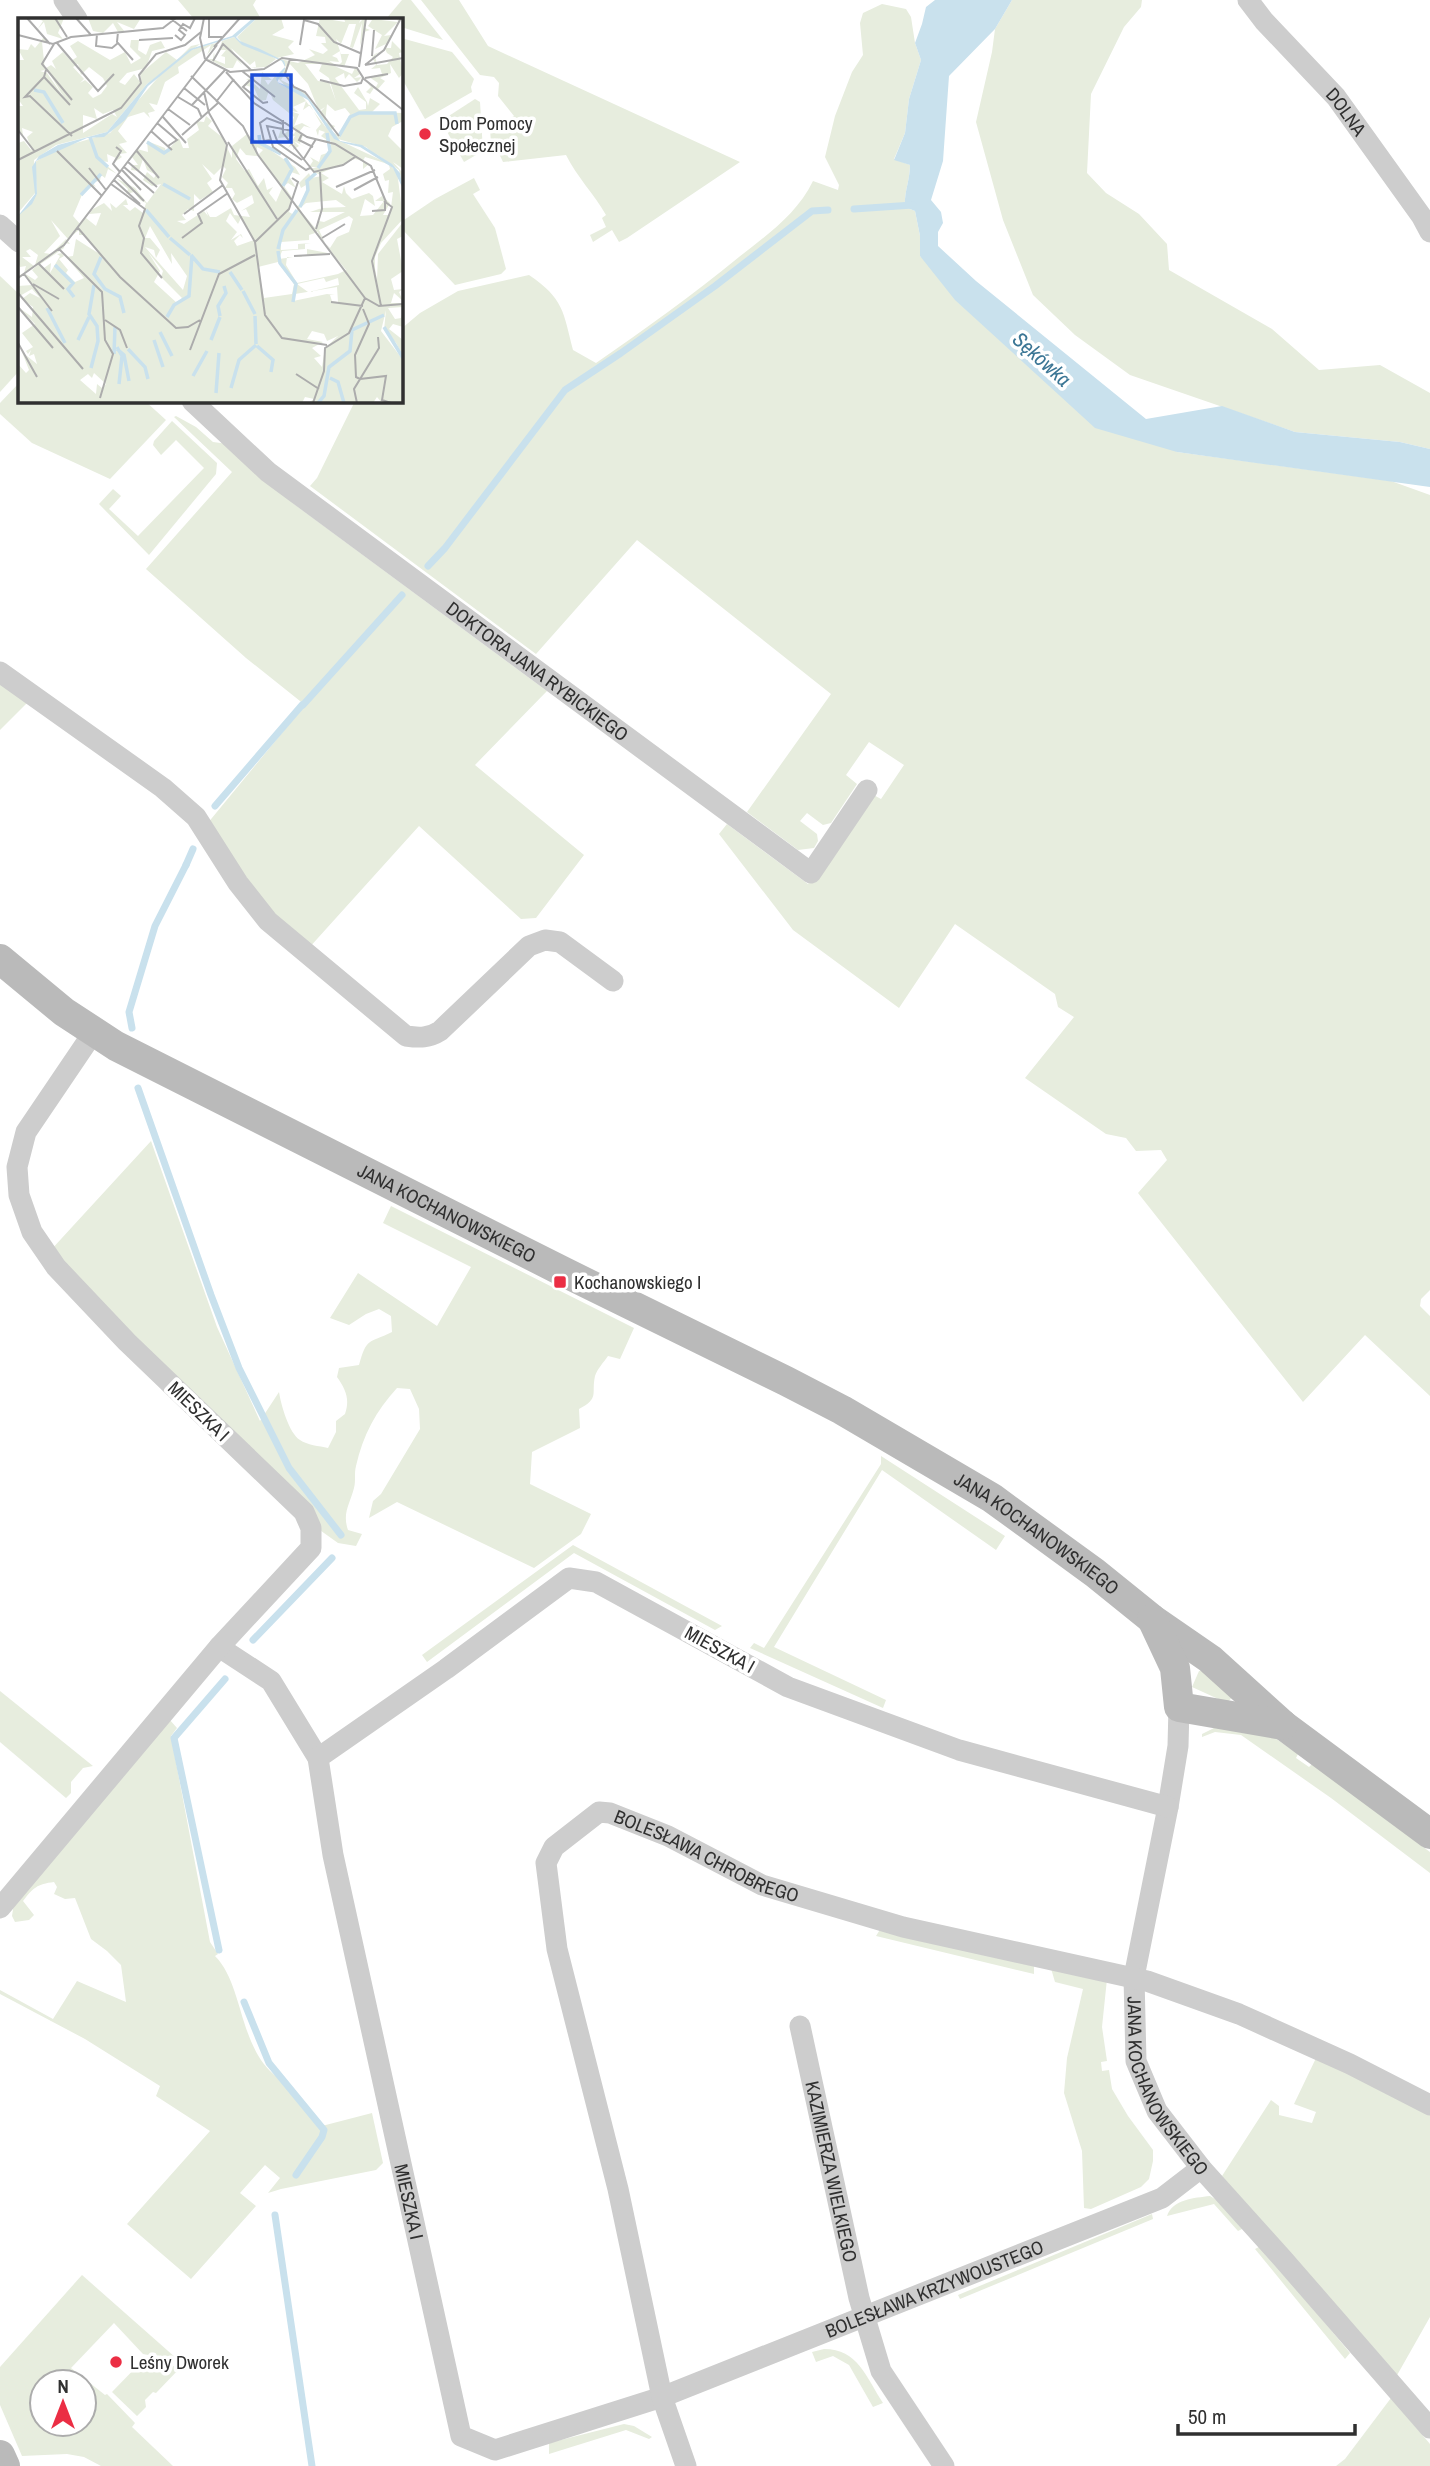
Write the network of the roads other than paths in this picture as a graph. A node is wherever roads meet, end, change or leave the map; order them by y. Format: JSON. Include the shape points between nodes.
{"nodes":[{"id":1,"x":64,"y":0,"type":"edge"},
{"id":2,"x":1248,"y":0,"type":"edge"},
{"id":3,"x":75,"y":18,"type":"edge"},
{"id":4,"x":0,"y":225,"type":"edge"},
{"id":5,"x":1430,"y":232,"type":"edge"},
{"id":6,"x":18,"y":241,"type":"edge"},
{"id":7,"x":193,"y":402,"type":"edge"},
{"id":8,"x":0,"y":672,"type":"edge"},
{"id":9,"x":867,"y":790,"type":"dead end"},
{"id":10,"x":0,"y":959,"type":"edge"},
{"id":11,"x":612,"y":981,"type":"dead end"},
{"id":12,"x":93,"y":1033,"type":"junction"},
{"id":13,"x":1152,"y":1619,"type":"junction"},
{"id":14,"x":219,"y":1647,"type":"junction"},
{"id":15,"x":1210,"y":1658,"type":"junction"},
{"id":16,"x":1178,"y":1695,"type":"junction"},
{"id":17,"x":1283,"y":1725,"type":"junction"},
{"id":18,"x":318,"y":1758,"type":"junction"},
{"id":19,"x":1168,"y":1807,"type":"junction"},
{"id":20,"x":1430,"y":1834,"type":"edge"},
{"id":21,"x":0,"y":1908,"type":"edge"},
{"id":22,"x":1134,"y":1977,"type":"junction"},
{"id":23,"x":800,"y":2026,"type":"dead end"},
{"id":24,"x":1430,"y":2105,"type":"edge"},
{"id":25,"x":1201,"y":2168,"type":"junction"},
{"id":26,"x":864,"y":2318,"type":"junction"},
{"id":27,"x":662,"y":2397,"type":"junction"},
{"id":28,"x":1430,"y":2428,"type":"edge"},
{"id":29,"x":0,"y":2455,"type":"edge"},
{"id":30,"x":5,"y":2466,"type":"edge"},
{"id":31,"x":686,"y":2466,"type":"edge"},
{"id":32,"x":944,"y":2466,"type":"edge"}],
"edges":[{"from":1,"to":3,"type":"street"},
{"from":2,"to":5,"type":"street","name":"DOLNA","via":[[1336,97]]},
{"from":4,"to":6,"type":"street"},
{"from":7,"to":9,"type":"street","name":"DOKTORA JANA RYBICKIEGO","via":[[268,472],[811,873]]},
{"from":8,"to":11,"type":"street","via":[[163,788],[196,817],[268,920],[406,1035],[419,1038],[440,1031],[529,946],[545,940],[560,942]]},
{"from":10,"to":12,"type":"street","name":"JANA KOCHANOWSKIEGO"},
{"from":12,"to":13,"type":"street","name":"JANA KOCHANOWSKIEGO","via":[[842,1410],[992,1498]]},
{"from":12,"to":14,"type":"street","name":"MIESZKA I","via":[[26,1132],[17,1167],[19,1195],[32,1233],[56,1268],[304,1512],[311,1528],[311,1548]]},
{"from":13,"to":15,"type":"street"},
{"from":13,"to":16,"type":"street","name":"JANA KOCHANOWSKIEGO","via":[[1175,1668]]},
{"from":14,"to":18,"type":"street","name":"MIESZKA I","via":[[271,1681]]},
{"from":14,"to":21,"type":"street"},
{"from":15,"to":16,"type":"street"},
{"from":15,"to":17,"type":"street"},
{"from":16,"to":17,"type":"street"},
{"from":16,"to":19,"type":"street","name":"JANA KOCHANOWSKIEGO","via":[[1178,1746]]},
{"from":17,"to":20,"type":"street"},
{"from":18,"to":19,"type":"street","name":"MIESZKA I","via":[[569,1578],[596,1582],[788,1687],[959,1750]]},
{"from":18,"to":27,"type":"street","name":"MIESZKA I","via":[[333,1855],[461,2435],[495,2450]]},
{"from":19,"to":22,"type":"street","name":"JANA KOCHANOWSKIEGO"},
{"from":22,"to":24,"type":"street","name":"BOLESŁAWA CHROBREGO","via":[[1239,2014]]},
{"from":22,"to":25,"type":"street","name":"JANA KOCHANOWSKIEGO","via":[[1136,2061],[1157,2111]]},
{"from":22,"to":27,"type":"street","name":"BOLESŁAWA CHROBREGO","via":[[903,1927],[762,1885],[668,1836],[611,1813],[599,1812],[555,1847],[546,1863],[557,1949],[618,2189]]},
{"from":23,"to":26,"type":"street","name":"KAZIMIERZA WIELKIEGO"},
{"from":25,"to":26,"type":"street","name":"BOLESŁAWA KRZYWOUSTEGO","via":[[1161,2198]]},
{"from":25,"to":28,"type":"street","name":"JANA KOCHANOWSKIEGO"},
{"from":26,"to":27,"type":"street","name":"BOLESŁAWA KRZYWOUSTEGO"},
{"from":26,"to":32,"type":"street","name":"KAZIMIERZA WIELKIEGO","via":[[881,2371]]},
{"from":27,"to":31,"type":"street","name":"BOLESŁAWA CHROBREGO"},
{"from":29,"to":30,"type":"street"}]}
